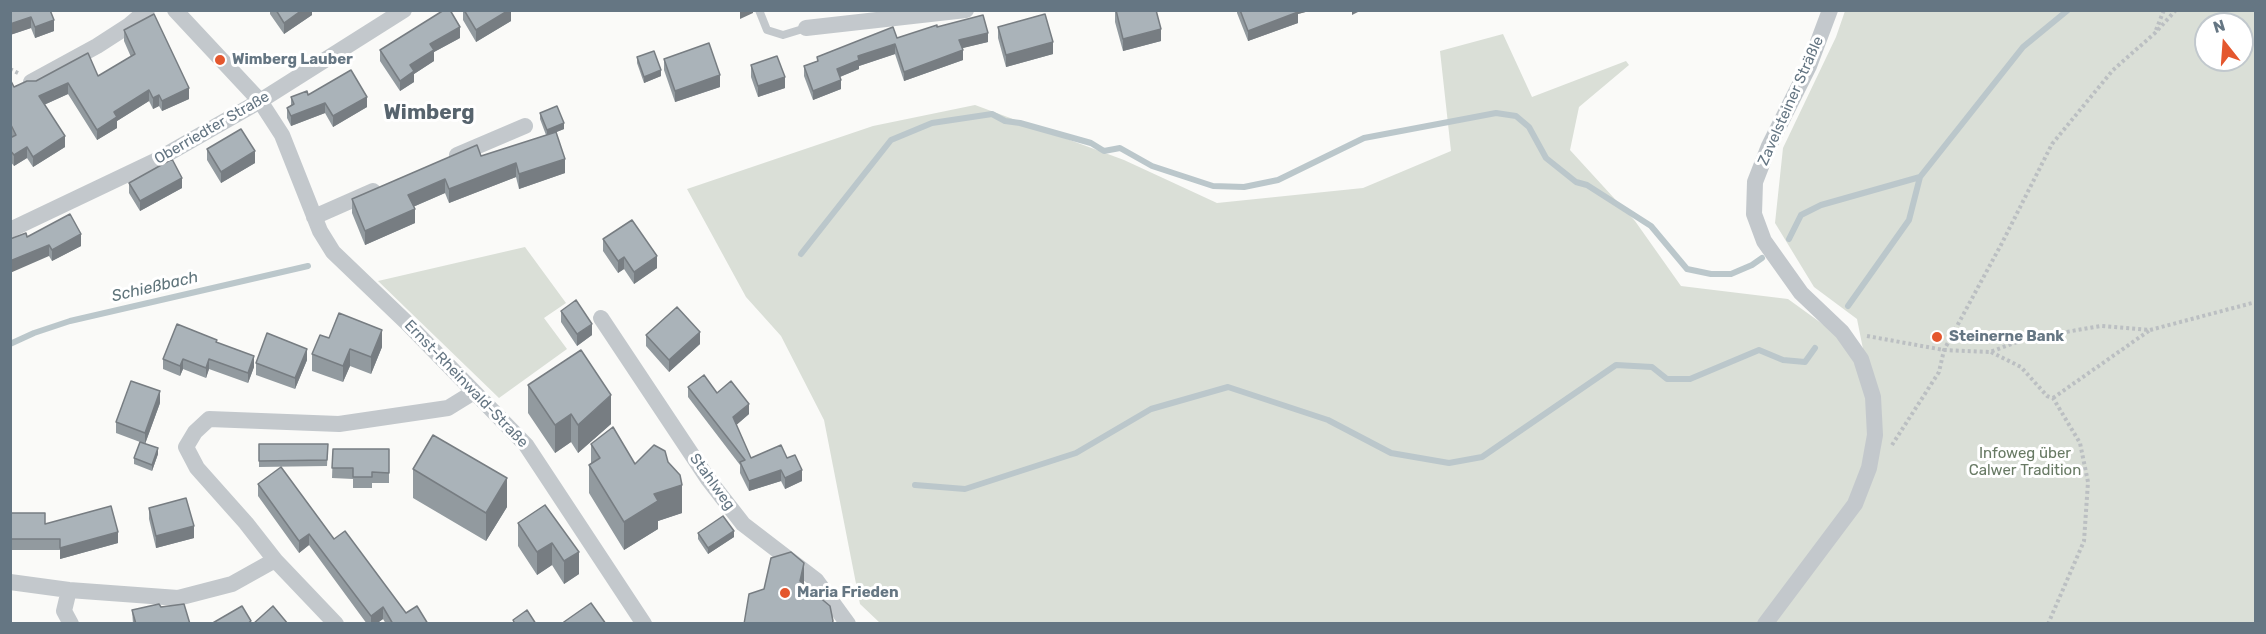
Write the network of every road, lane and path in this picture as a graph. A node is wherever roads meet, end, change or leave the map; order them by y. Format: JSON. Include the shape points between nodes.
{"nodes":[{"id":1,"x":147,"y":10,"type":"edge"},
{"id":2,"x":175,"y":10,"type":"edge"},
{"id":3,"x":404,"y":10,"type":"edge"},
{"id":4,"x":759,"y":10,"type":"edge"},
{"id":5,"x":966,"y":10,"type":"edge"},
{"id":6,"x":1830,"y":10,"type":"edge"},
{"id":7,"x":2164,"y":10,"type":"edge"},
{"id":8,"x":2176,"y":10,"type":"edge"},
{"id":9,"x":806,"y":28,"type":"joint"},
{"id":10,"x":2154,"y":33,"type":"junction"},
{"id":11,"x":31,"y":82,"type":"edge"},
{"id":12,"x":260,"y":101,"type":"junction"},
{"id":13,"x":525,"y":126,"type":"dead end"},
{"id":14,"x":441,"y":162,"type":"edge"},
{"id":15,"x":388,"y":185,"type":"edge"},
{"id":16,"x":314,"y":217,"type":"junction"},
{"id":17,"x":10,"y":230,"type":"edge"},
{"id":18,"x":2256,"y":302,"type":"edge"},
{"id":19,"x":601,"y":318,"type":"dead end"},
{"id":20,"x":2150,"y":330,"type":"junction"},
{"id":21,"x":1842,"y":332,"type":"junction"},
{"id":22,"x":1944,"y":350,"type":"junction"},
{"id":23,"x":1990,"y":352,"type":"junction"},
{"id":24,"x":474,"y":392,"type":"junction"},
{"id":25,"x":2052,"y":398,"type":"junction"},
{"id":26,"x":1891,"y":447,"type":"dead end"},
{"id":27,"x":274,"y":560,"type":"junction"},
{"id":28,"x":10,"y":582,"type":"edge"},
{"id":29,"x":69,"y":590,"type":"junction"},
{"id":30,"x":71,"y":624,"type":"edge"},
{"id":31,"x":336,"y":624,"type":"edge"},
{"id":32,"x":644,"y":624,"type":"edge"},
{"id":33,"x":848,"y":624,"type":"edge"},
{"id":34,"x":1766,"y":624,"type":"edge"},
{"id":35,"x":2048,"y":624,"type":"edge"}],
"edges":[{"from":1,"to":11,"type":"street","via":[[97,46]]},
{"from":2,"to":12,"type":"street","name":"Ernst-Rheinwald-Straße"},
{"from":3,"to":12,"type":"street","name":"Oberriedter Straße"},
{"from":4,"to":9,"type":"lane","via":[[767,30],[783,35]]},
{"from":5,"to":9,"type":"street"},
{"from":6,"to":21,"type":"street","name":"Zavelsteiner Sträßle","via":[[1809,66],[1765,155],[1755,183],[1754,214],[1764,241],[1801,293]]},
{"from":7,"to":10,"type":"path"},
{"from":8,"to":10,"type":"path"},
{"from":10,"to":22,"type":"path","via":[[2113,70],[2052,144]]},
{"from":12,"to":16,"type":"street","name":"Ernst-Rheinwald-Straße","via":[[282,135]]},
{"from":12,"to":17,"type":"street","name":"Oberriedter Straße","via":[[155,161]]},
{"from":13,"to":14,"type":"street"},
{"from":15,"to":16,"type":"street"},
{"from":16,"to":24,"type":"street","name":"Ernst-Rheinwald-Straße","via":[[333,252]]},
{"from":18,"to":20,"type":"path"},
{"from":19,"to":33,"type":"street","name":"Stahlweg","via":[[708,479],[743,524],[816,580]]},
{"from":20,"to":23,"type":"path","via":[[2101,326],[2025,339]]},
{"from":20,"to":25,"type":"path"},
{"from":21,"to":22,"type":"path"},
{"from":21,"to":34,"type":"street","name":"Zavelsteiner Sträßle","via":[[1861,360],[1873,397],[1875,435],[1869,468],[1855,504]]},
{"from":22,"to":23,"type":"path"},
{"from":22,"to":26,"type":"path","via":[[1939,372]]},
{"from":23,"to":25,"type":"path","via":[[2021,367]]},
{"from":24,"to":27,"type":"street","via":[[448,408],[339,424],[209,419],[186,447],[197,468]]},
{"from":24,"to":32,"type":"street","name":"Ernst-Rheinwald-Straße","via":[[526,445]]},
{"from":25,"to":35,"type":"path","via":[[2080,443],[2088,482],[2084,541]]},
{"from":27,"to":29,"type":"street","via":[[232,584],[178,598]]},
{"from":27,"to":31,"type":"street"},
{"from":28,"to":29,"type":"street"},
{"from":29,"to":30,"type":"street","via":[[64,611]]}]}
